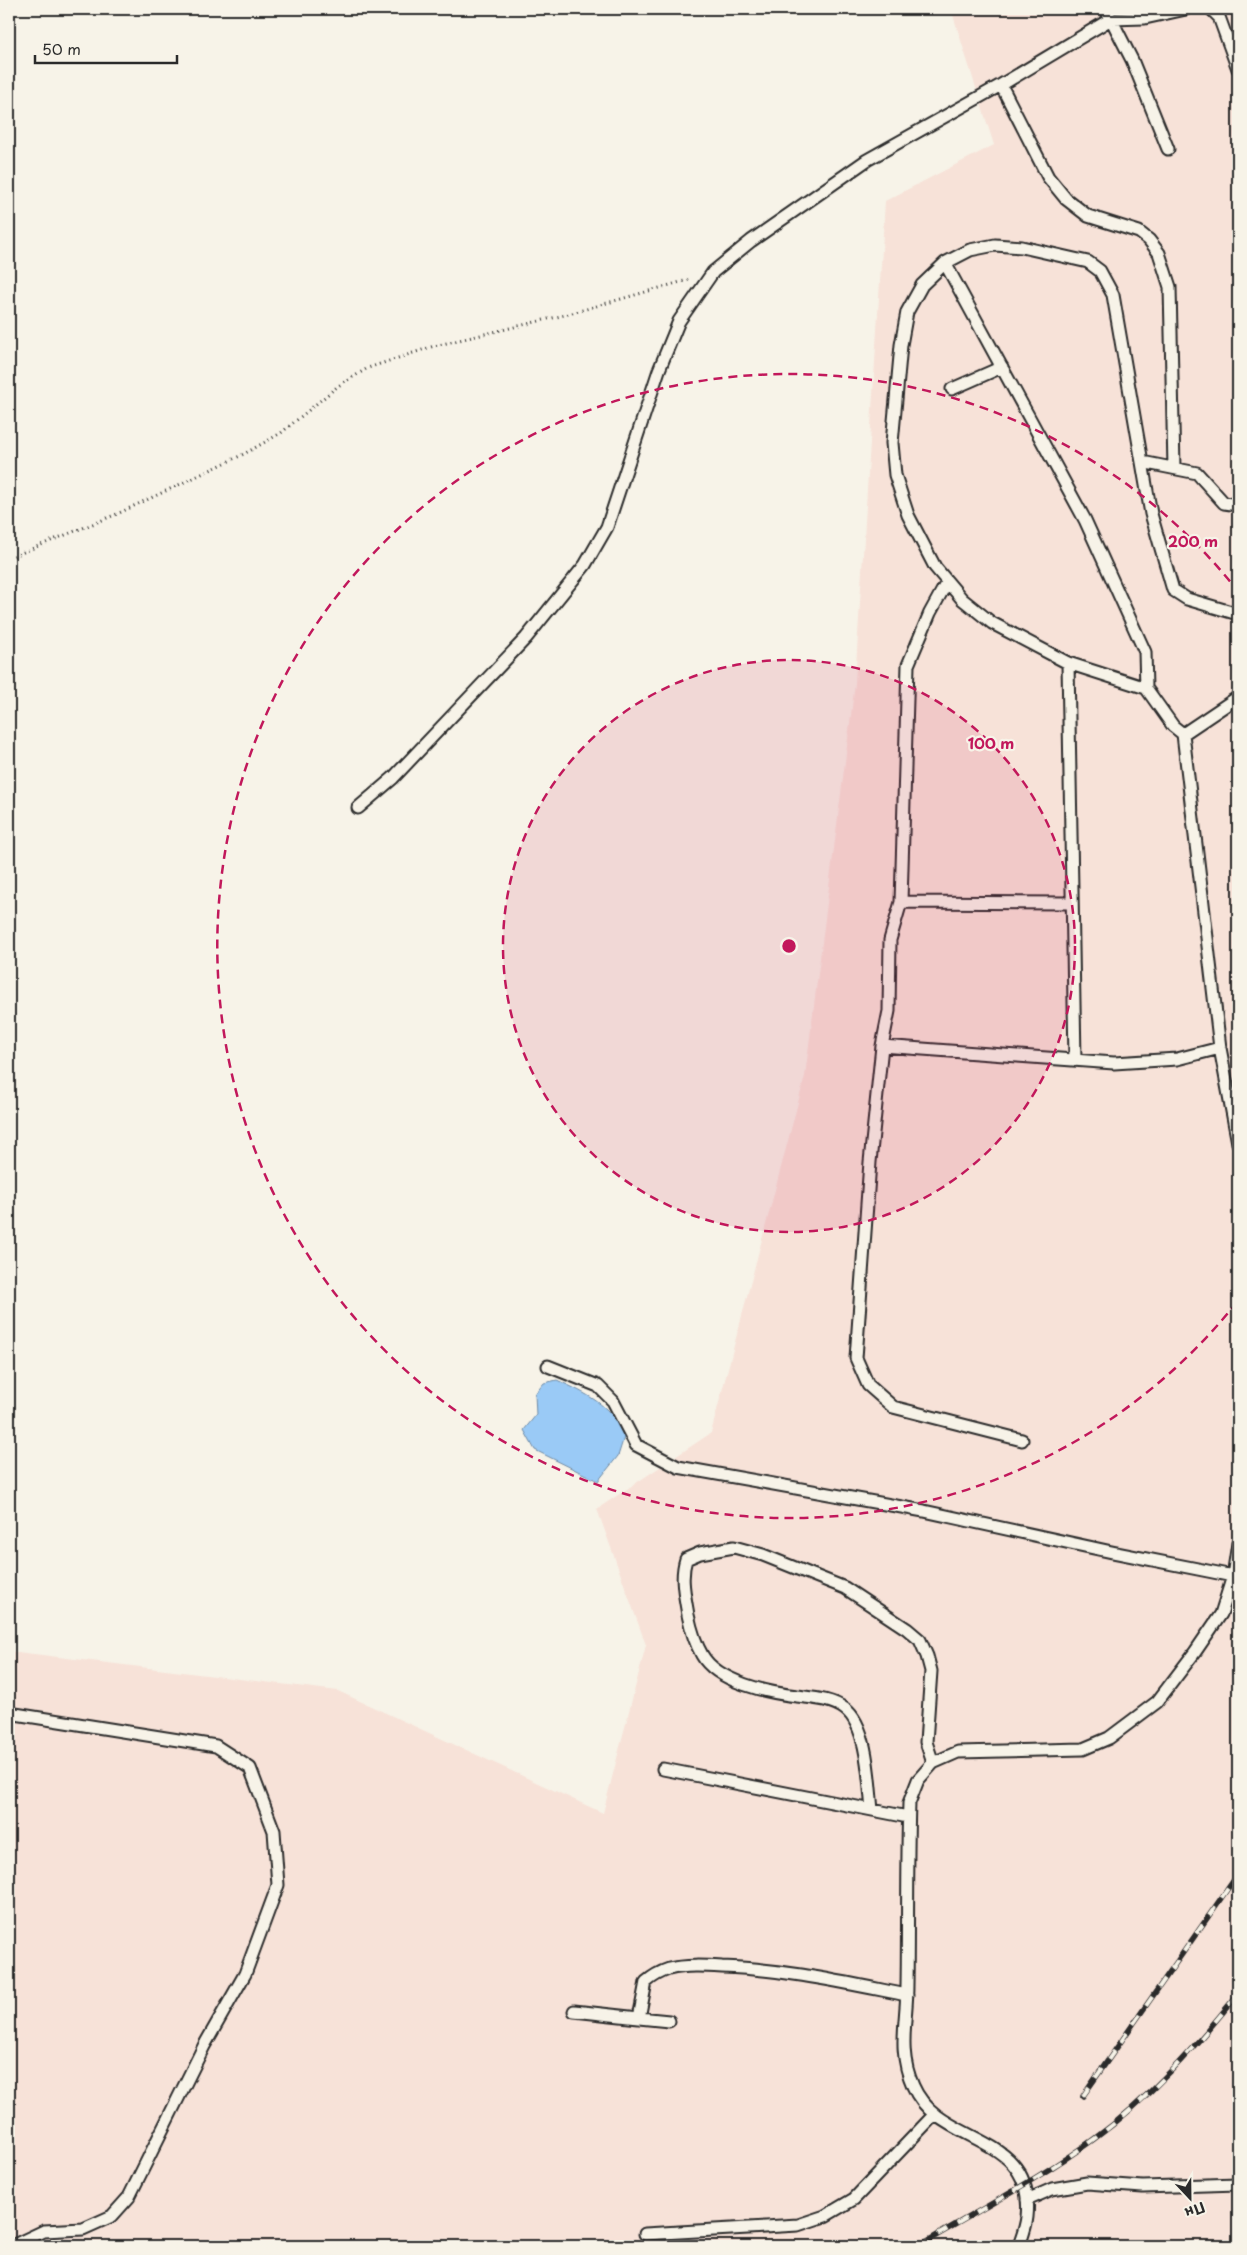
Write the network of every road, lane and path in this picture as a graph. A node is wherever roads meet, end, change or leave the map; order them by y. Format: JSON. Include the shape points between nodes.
{"nodes":[{"id":1,"x":1186,"y":9,"type":"edge"},
{"id":2,"x":1211,"y":9,"type":"edge"},
{"id":3,"x":1109,"y":14,"type":"edge"},
{"id":4,"x":1238,"y":69,"type":"edge"},
{"id":5,"x":1001,"y":85,"type":"junction"},
{"id":6,"x":1168,"y":149,"type":"dead end"},
{"id":7,"x":945,"y":263,"type":"junction"},
{"id":8,"x":713,"y":272,"type":"junction"},
{"id":9,"x":1002,"y":367,"type":"junction"},
{"id":10,"x":952,"y":389,"type":"dead end"},
{"id":11,"x":1142,"y":462,"type":"junction"},
{"id":12,"x":1174,"y":468,"type":"junction"},
{"id":13,"x":1238,"y":505,"type":"edge"},
{"id":14,"x":9,"y":558,"type":"edge"},
{"id":15,"x":947,"y":582,"type":"junction"},
{"id":16,"x":1238,"y":614,"type":"edge"},
{"id":17,"x":1068,"y":663,"type":"junction"},
{"id":18,"x":1146,"y":688,"type":"junction"},
{"id":19,"x":1238,"y":697,"type":"edge"},
{"id":20,"x":1182,"y":734,"type":"junction"},
{"id":21,"x":358,"y":808,"type":"dead end"},
{"id":22,"x":902,"y":902,"type":"junction"},
{"id":23,"x":1072,"y":903,"type":"junction"},
{"id":24,"x":882,"y":1046,"type":"junction"},
{"id":25,"x":1220,"y":1048,"type":"junction"},
{"id":26,"x":1075,"y":1060,"type":"junction"},
{"id":27,"x":1238,"y":1143,"type":"edge"},
{"id":28,"x":548,"y":1366,"type":"dead end"},
{"id":29,"x":1022,"y":1440,"type":"dead end"},
{"id":30,"x":1238,"y":1543,"type":"edge"},
{"id":31,"x":1233,"y":1576,"type":"junction"},
{"id":32,"x":9,"y":1713,"type":"edge"},
{"id":33,"x":934,"y":1763,"type":"junction"},
{"id":34,"x":663,"y":1769,"type":"dead end"},
{"id":35,"x":872,"y":1810,"type":"junction"},
{"id":36,"x":908,"y":1817,"type":"junction"},
{"id":37,"x":907,"y":1995,"type":"junction"},
{"id":38,"x":574,"y":2011,"type":"dead end"},
{"id":39,"x":639,"y":2018,"type":"junction"},
{"id":40,"x":668,"y":2021,"type":"dead end"},
{"id":41,"x":934,"y":2115,"type":"junction"},
{"id":42,"x":1238,"y":2184,"type":"edge"},
{"id":43,"x":1027,"y":2200,"type":"junction"},
{"id":44,"x":644,"y":2234,"type":"dead end"},
{"id":45,"x":12,"y":2246,"type":"edge"},
{"id":46,"x":1019,"y":2246,"type":"edge"}],
"edges":[{"from":1,"to":3,"type":"lane","via":[[1145,18]]},
{"from":2,"to":4,"type":"lane","via":[[1219,17]]},
{"from":3,"to":5,"type":"lane"},
{"from":3,"to":6,"type":"lane","via":[[1132,60]]},
{"from":5,"to":8,"type":"lane","via":[[866,160],[750,241]]},
{"from":5,"to":12,"type":"lane","via":[[1048,177],[1066,199],[1088,216],[1139,232],[1159,253],[1170,287]]},
{"from":7,"to":9,"type":"lane"},
{"from":7,"to":11,"type":"lane","via":[[970,250],[995,246],[1022,247],[1088,262],[1100,271],[1113,295]]},
{"from":7,"to":15,"type":"lane","via":[[922,286],[907,312],[892,443],[895,475],[908,515],[935,567]]},
{"from":8,"to":14,"type":"path","via":[[549,319],[434,346],[368,368],[338,386],[281,433],[244,454],[117,514]]},
{"from":8,"to":21,"type":"lane","via":[[679,321],[659,370],[607,527],[585,565],[526,638],[394,778]]},
{"from":9,"to":10,"type":"lane"},
{"from":9,"to":18,"type":"lane","via":[[1085,520],[1145,652]]},
{"from":11,"to":12,"type":"lane"},
{"from":11,"to":16,"type":"lane","via":[[1151,514],[1174,590],[1187,599]]},
{"from":12,"to":13,"type":"lane","via":[[1197,472],[1224,503]]},
{"from":15,"to":17,"type":"lane","via":[[962,600],[992,623]]},
{"from":15,"to":22,"type":"lane","via":[[908,665]]},
{"from":17,"to":18,"type":"lane"},
{"from":17,"to":23,"type":"lane"},
{"from":18,"to":20,"type":"lane"},
{"from":19,"to":20,"type":"lane"},
{"from":20,"to":25,"type":"lane"},
{"from":22,"to":23,"type":"lane"},
{"from":22,"to":24,"type":"lane","via":[[890,940],[889,1011]]},
{"from":23,"to":26,"type":"lane"},
{"from":24,"to":26,"type":"lane"},
{"from":24,"to":29,"type":"lane","via":[[856,1358],[868,1385],[892,1407]]},
{"from":25,"to":26,"type":"lane","via":[[1177,1059],[1114,1063]]},
{"from":25,"to":27,"type":"lane"},
{"from":28,"to":31,"type":"lane","via":[[598,1386],[613,1401],[636,1444],[678,1467],[924,1511]]},
{"from":30,"to":31,"type":"lane"},
{"from":31,"to":33,"type":"lane","via":[[1221,1614],[1157,1702],[1109,1738],[1083,1749],[958,1752]]},
{"from":32,"to":45,"type":"lane","via":[[216,1746],[250,1768],[274,1830],[278,1885],[245,1974],[204,2046],[129,2197],[112,2216],[84,2229],[44,2231]]},
{"from":33,"to":35,"type":"lane","via":[[926,1742],[931,1671],[920,1640],[907,1629],[845,1588],[762,1555],[734,1547],[686,1559],[682,1572],[684,1591],[691,1629],[702,1656],[721,1673],[765,1692],[825,1700],[845,1709],[859,1728]]},
{"from":33,"to":36,"type":"lane","via":[[918,1780],[909,1803]]},
{"from":34,"to":35,"type":"lane"},
{"from":35,"to":36,"type":"lane"},
{"from":36,"to":37,"type":"lane"},
{"from":37,"to":39,"type":"lane","via":[[748,1968],[693,1966],[669,1970],[646,1982]]},
{"from":37,"to":41,"type":"lane","via":[[903,2053],[913,2087]]},
{"from":38,"to":39,"type":"lane"},
{"from":39,"to":40,"type":"lane"},
{"from":41,"to":43,"type":"lane","via":[[1004,2154],[1014,2163],[1025,2185]]},
{"from":41,"to":44,"type":"lane","via":[[854,2199],[825,2216],[798,2225]]},
{"from":42,"to":43,"type":"lane","via":[[1144,2187],[1087,2183],[1052,2189]]},
{"from":43,"to":46,"type":"lane","via":[[1027,2217]]}]}
